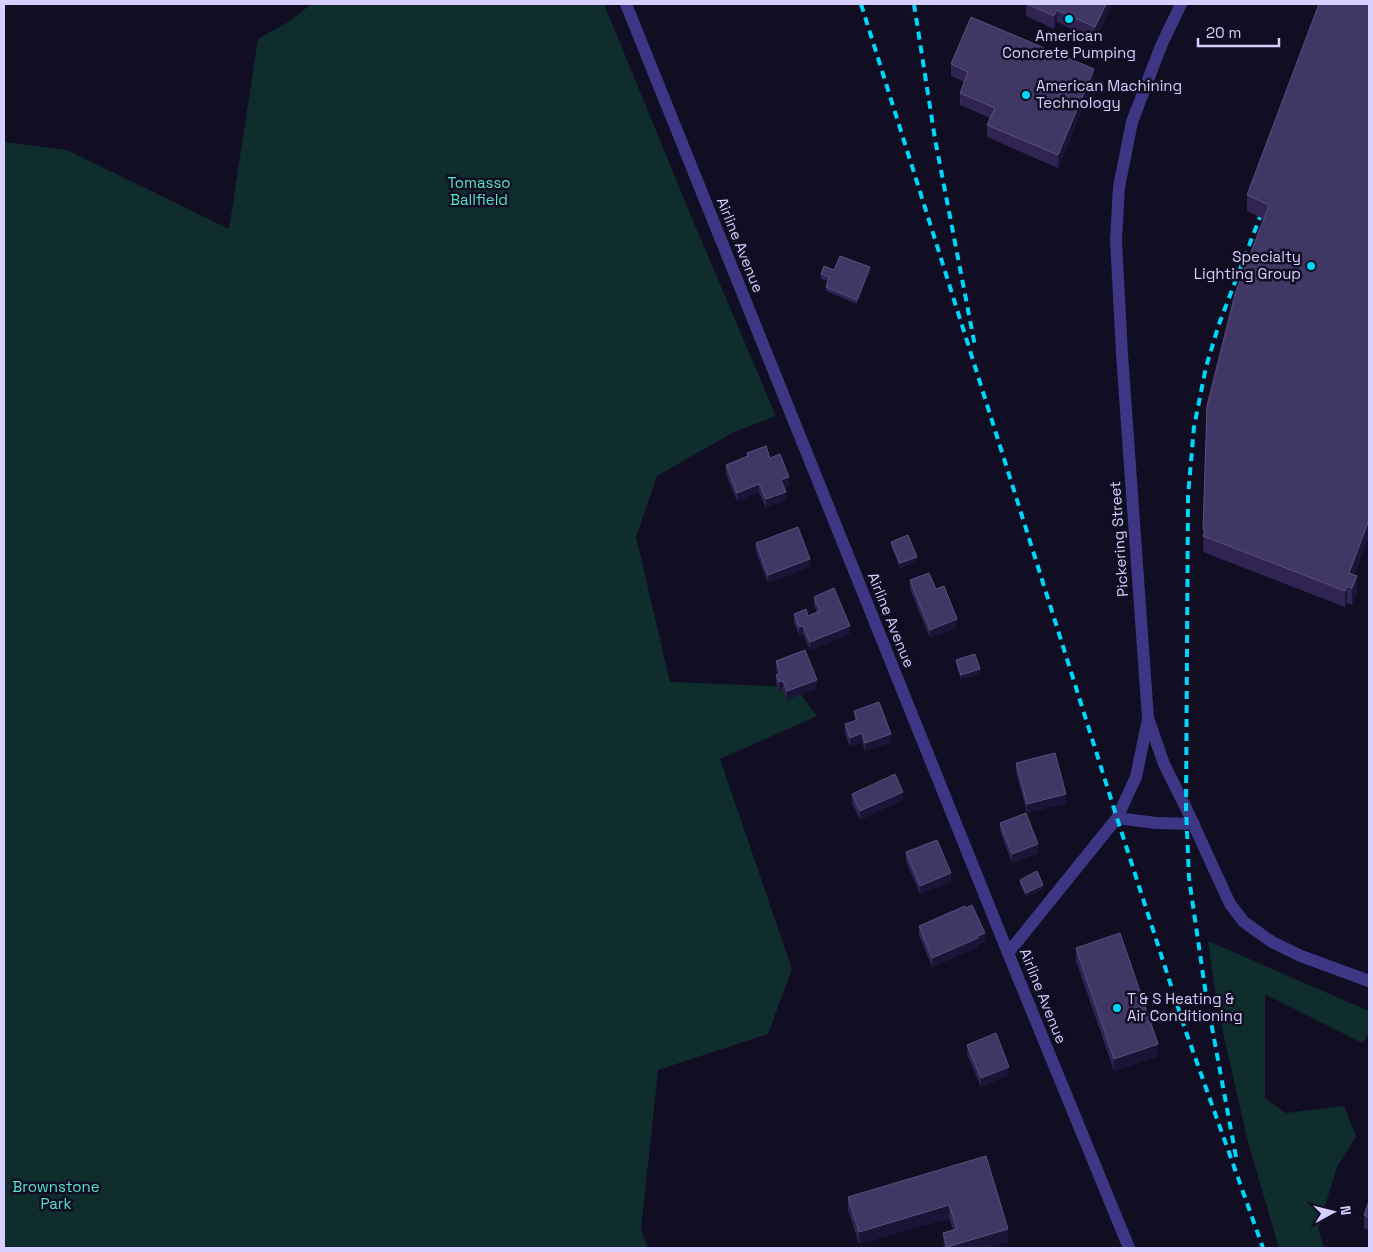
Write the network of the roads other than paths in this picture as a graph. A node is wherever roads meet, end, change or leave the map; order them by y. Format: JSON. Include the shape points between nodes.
{"nodes":[{"id":1,"x":626,"y":4,"type":"edge"},
{"id":2,"x":1181,"y":4,"type":"edge"},
{"id":3,"x":1148,"y":718,"type":"junction"},
{"id":4,"x":1117,"y":818,"type":"junction"},
{"id":5,"x":1194,"y":824,"type":"junction"},
{"id":6,"x":1008,"y":953,"type":"junction"},
{"id":7,"x":1369,"y":981,"type":"edge"},
{"id":8,"x":1129,"y":1248,"type":"edge"}],
"edges":[{"from":1,"to":6,"type":"street","name":"Airline Avenue"},
{"from":2,"to":3,"type":"street","name":"Pickering Street","via":[[1132,122],[1119,187],[1116,231]]},
{"from":3,"to":4,"type":"street","via":[[1136,777]]},
{"from":3,"to":5,"type":"street","name":"Pickering Street","via":[[1164,764]]},
{"from":4,"to":5,"type":"street"},
{"from":4,"to":6,"type":"street"},
{"from":5,"to":7,"type":"street","name":"Pickering Street","via":[[1230,904],[1244,922],[1272,942]]},
{"from":6,"to":8,"type":"street","name":"Airline Avenue"}]}
